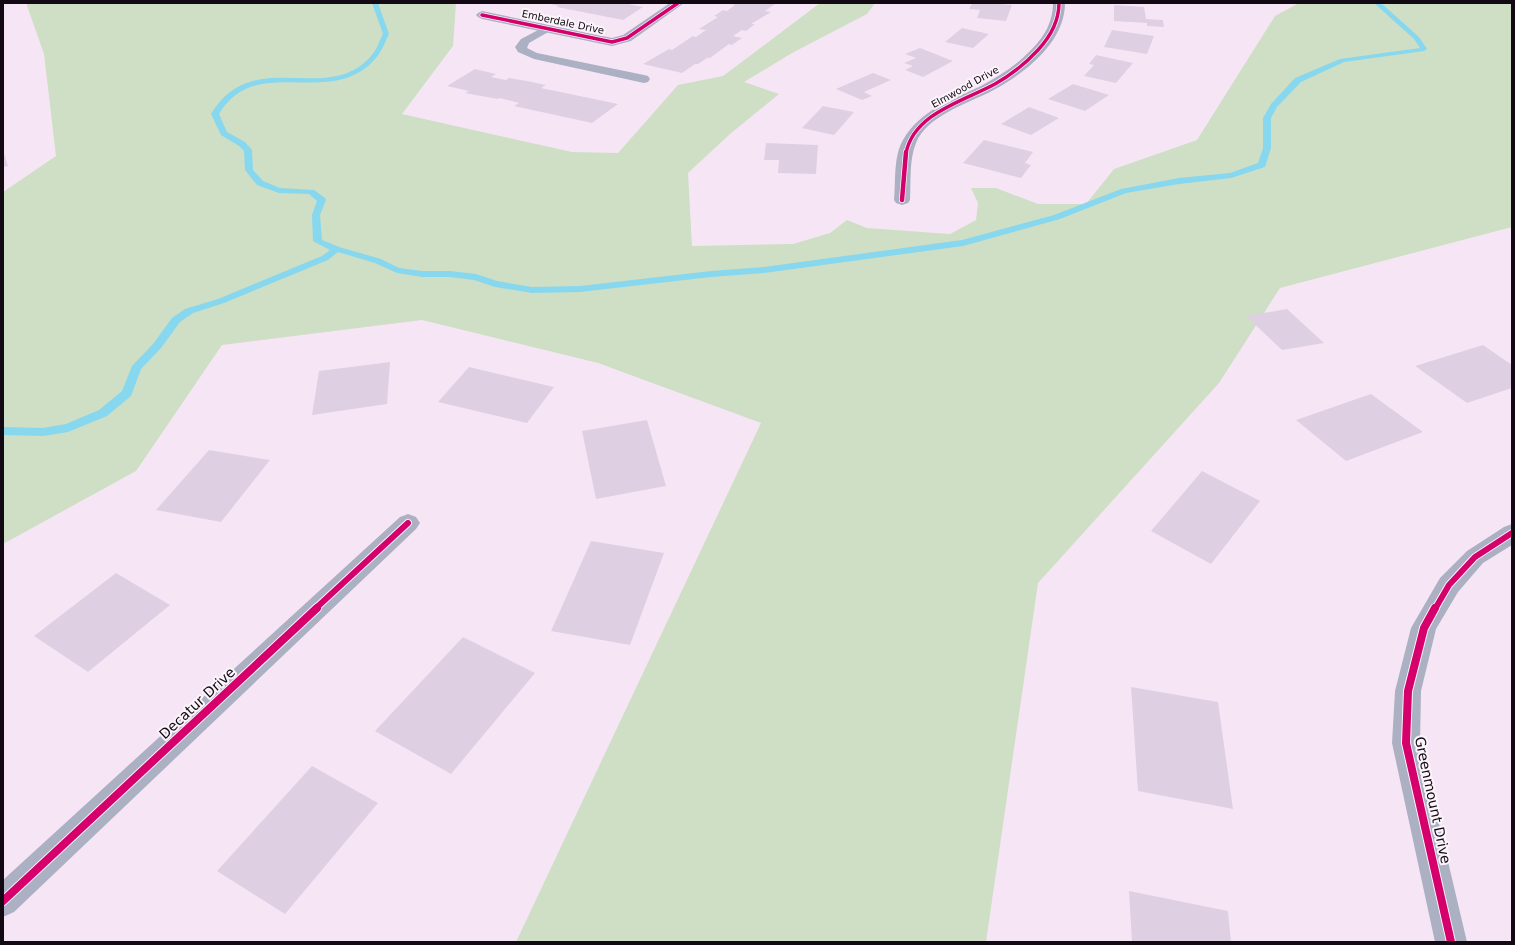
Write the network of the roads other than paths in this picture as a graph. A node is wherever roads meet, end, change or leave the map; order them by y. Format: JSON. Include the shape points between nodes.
{"nodes":[{"id":1,"x":678,"y":3,"type":"edge"},
{"id":2,"x":1059,"y":3,"type":"edge"},
{"id":3,"x":482,"y":15,"type":"dead end"},
{"id":4,"x":546,"y":29,"type":"junction"},
{"id":5,"x":644,"y":79,"type":"dead end"},
{"id":6,"x":902,"y":200,"type":"dead end"},
{"id":7,"x":408,"y":523,"type":"dead end"},
{"id":8,"x":1512,"y":533,"type":"edge"},
{"id":9,"x":3,"y":901,"type":"edge"},
{"id":10,"x":1451,"y":942,"type":"edge"}],
"edges":[{"from":1,"to":4,"type":"street","name":"Emberdale Drive","via":[[621,41],[604,41]]},
{"from":2,"to":6,"type":"street","name":"Elmwood Drive","via":[[1060,10],[1048,38],[1020,68],[931,117],[917,132],[906,153]]},
{"from":3,"to":4,"type":"street","name":"Emberdale Drive"},
{"from":4,"to":5,"type":"lane","via":[[525,41],[522,50],[534,56]]},
{"from":7,"to":9,"type":"street","name":"Decatur Drive"},
{"from":8,"to":10,"type":"street","name":"Greenmount Drive","via":[[1475,557],[1449,584],[1424,628],[1408,691],[1406,743]]}]}
